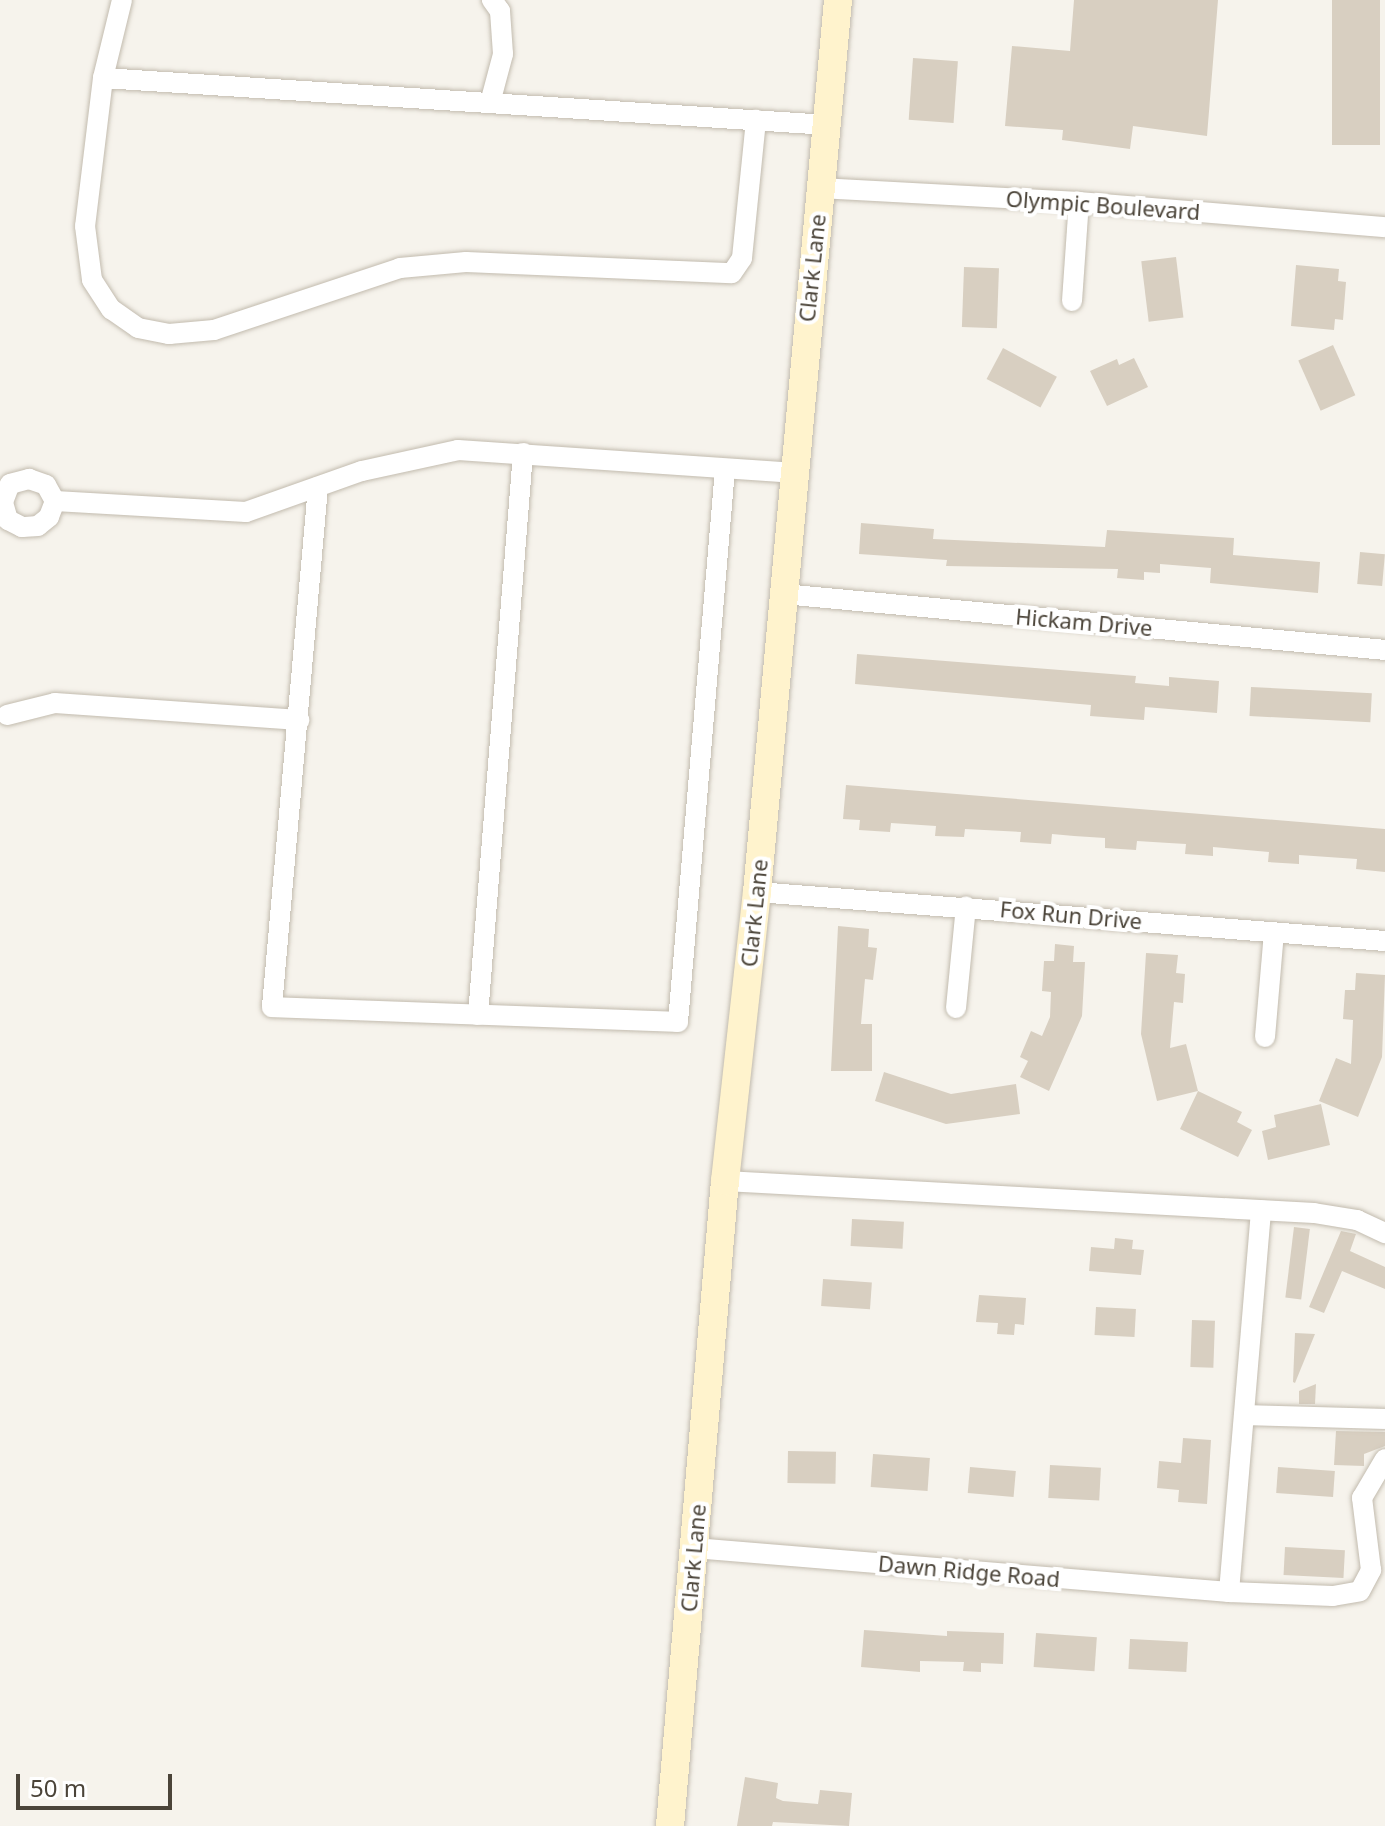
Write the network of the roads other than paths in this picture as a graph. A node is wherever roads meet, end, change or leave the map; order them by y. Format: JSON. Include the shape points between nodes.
{"nodes":[{"id":1,"x":122,"y":0,"type":"edge"},
{"id":2,"x":492,"y":0,"type":"edge"},
{"id":3,"x":838,"y":0,"type":"edge"},
{"id":4,"x":103,"y":78,"type":"junction"},
{"id":5,"x":490,"y":103,"type":"junction"},
{"id":6,"x":756,"y":120,"type":"junction"},
{"id":7,"x":828,"y":125,"type":"junction"},
{"id":8,"x":820,"y":188,"type":"junction"},
{"id":9,"x":1079,"y":202,"type":"junction"},
{"id":10,"x":1385,"y":227,"type":"edge"},
{"id":11,"x":1072,"y":301,"type":"dead end"},
{"id":12,"x":523,"y":453,"type":"junction"},
{"id":13,"x":725,"y":469,"type":"junction"},
{"id":14,"x":792,"y":473,"type":"junction"},
{"id":15,"x":318,"y":487,"type":"junction"},
{"id":16,"x":55,"y":501,"type":"dead end"},
{"id":17,"x":783,"y":594,"type":"junction"},
{"id":18,"x":1385,"y":650,"type":"edge"},
{"id":19,"x":7,"y":715,"type":"dead end"},
{"id":20,"x":299,"y":720,"type":"junction"},
{"id":21,"x":757,"y":892,"type":"junction"},
{"id":22,"x":966,"y":906,"type":"junction"},
{"id":23,"x":1274,"y":933,"type":"junction"},
{"id":24,"x":1385,"y":941,"type":"edge"},
{"id":25,"x":956,"y":1008,"type":"dead end"},
{"id":26,"x":478,"y":1015,"type":"junction"},
{"id":27,"x":1265,"y":1037,"type":"dead end"},
{"id":28,"x":725,"y":1181,"type":"junction"},
{"id":29,"x":1261,"y":1210,"type":"junction"},
{"id":30,"x":1385,"y":1233,"type":"edge"},
{"id":31,"x":1244,"y":1415,"type":"junction"},
{"id":32,"x":1385,"y":1419,"type":"edge"},
{"id":33,"x":1385,"y":1459,"type":"edge"},
{"id":34,"x":694,"y":1548,"type":"junction"},
{"id":35,"x":1237,"y":1593,"type":"junction"},
{"id":36,"x":670,"y":1826,"type":"edge"}],
"edges":[{"from":1,"to":4,"type":"street"},
{"from":2,"to":5,"type":"street","via":[[500,11],[503,54]]},
{"from":3,"to":7,"type":"main road","name":"Clark Lane"},
{"from":4,"to":5,"type":"street"},
{"from":4,"to":6,"type":"street","via":[[85,226],[92,280],[111,309],[138,328],[169,334],[214,330],[400,268],[466,262],[732,273],[742,258]]},
{"from":5,"to":6,"type":"street"},
{"from":6,"to":7,"type":"street"},
{"from":7,"to":8,"type":"main road","name":"Clark Lane"},
{"from":8,"to":9,"type":"street","name":"Olympic Boulevard"},
{"from":8,"to":14,"type":"main road","name":"Clark Lane"},
{"from":9,"to":10,"type":"street","name":"Olympic Boulevard"},
{"from":9,"to":11,"type":"street"},
{"from":12,"to":13,"type":"street"},
{"from":12,"to":15,"type":"street","via":[[458,450],[362,471]]},
{"from":12,"to":26,"type":"street"},
{"from":13,"to":14,"type":"street"},
{"from":13,"to":26,"type":"street","via":[[678,1022]]},
{"from":14,"to":17,"type":"main road","name":"Clark Lane"},
{"from":15,"to":16,"type":"street","via":[[246,512]]},
{"from":15,"to":20,"type":"street"},
{"from":17,"to":18,"type":"street","name":"Hickam Drive"},
{"from":17,"to":21,"type":"main road","name":"Clark Lane"},
{"from":19,"to":20,"type":"street","via":[[55,703]]},
{"from":20,"to":26,"type":"street","via":[[272,1007]]},
{"from":21,"to":22,"type":"street","name":"Fox Run Drive"},
{"from":21,"to":28,"type":"main road","name":"Clark Lane"},
{"from":22,"to":23,"type":"street","name":"Fox Run Drive"},
{"from":22,"to":25,"type":"street"},
{"from":23,"to":24,"type":"street","name":"Fox Run Drive"},
{"from":23,"to":27,"type":"street"},
{"from":28,"to":29,"type":"street"},
{"from":28,"to":34,"type":"main road","name":"Clark Lane"},
{"from":29,"to":30,"type":"street","via":[[1357,1220]]},
{"from":29,"to":31,"type":"street"},
{"from":31,"to":32,"type":"street"},
{"from":31,"to":35,"type":"street"},
{"from":33,"to":35,"type":"street","name":"Dawn Ridge Road","via":[[1362,1498],[1371,1570],[1360,1591],[1333,1596]]},
{"from":34,"to":35,"type":"street","name":"Dawn Ridge Road"},
{"from":34,"to":36,"type":"main road","name":"Clark Lane"}]}
